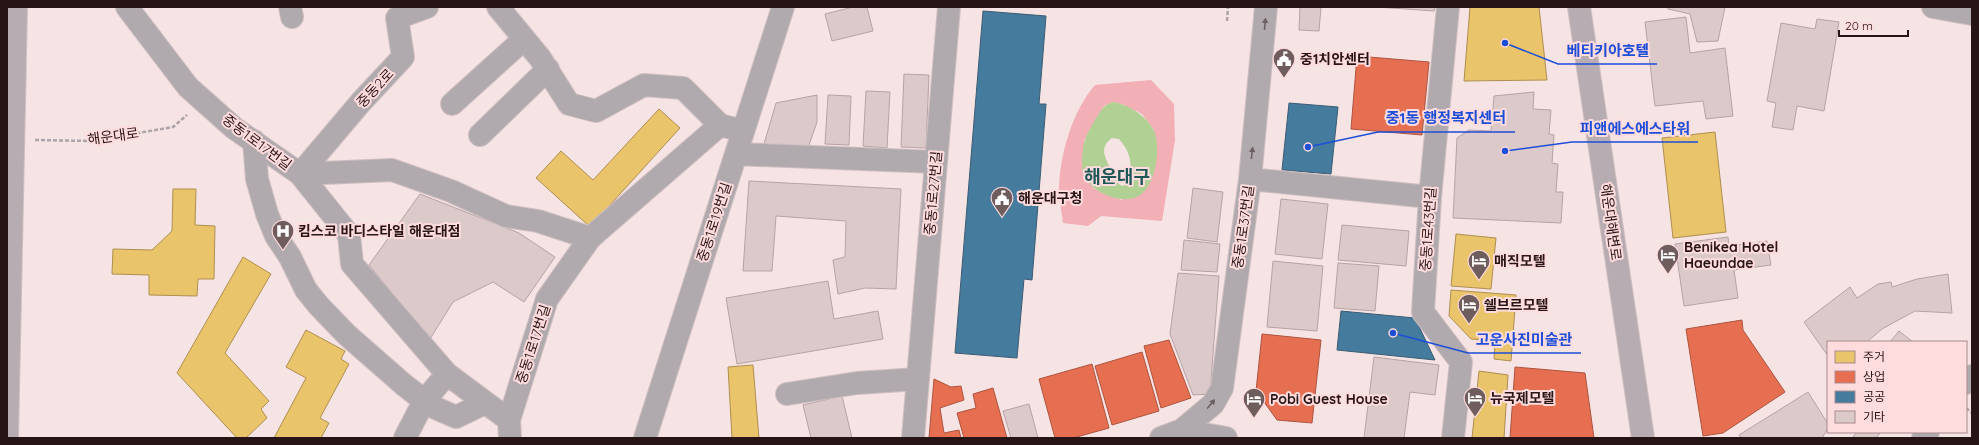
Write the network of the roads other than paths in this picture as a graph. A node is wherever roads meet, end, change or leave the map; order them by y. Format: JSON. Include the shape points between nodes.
{"nodes":[{"id":1,"x":16,"y":7,"type":"edge"},
{"id":2,"x":127,"y":7,"type":"edge"},
{"id":3,"x":427,"y":7,"type":"edge"},
{"id":4,"x":498,"y":7,"type":"edge"},
{"id":5,"x":783,"y":7,"type":"edge"},
{"id":6,"x":949,"y":7,"type":"edge"},
{"id":7,"x":1266,"y":7,"type":"edge"},
{"id":8,"x":1448,"y":7,"type":"edge"},
{"id":9,"x":1579,"y":7,"type":"edge"},
{"id":10,"x":1933,"y":7,"type":"edge"},
{"id":11,"x":1972,"y":14,"type":"edge"},
{"id":12,"x":524,"y":39,"type":"junction"},
{"id":13,"x":548,"y":70,"type":"junction"},
{"id":14,"x":452,"y":104,"type":"dead end"},
{"id":15,"x":720,"y":125,"type":"junction"},
{"id":16,"x":743,"y":131,"type":"junction"},
{"id":17,"x":480,"y":135,"type":"dead end"},
{"id":18,"x":254,"y":142,"type":"junction"},
{"id":19,"x":736,"y":154,"type":"junction"},
{"id":20,"x":936,"y":162,"type":"junction"},
{"id":21,"x":300,"y":174,"type":"junction"},
{"id":22,"x":1250,"y":179,"type":"junction"},
{"id":23,"x":1430,"y":197,"type":"junction"},
{"id":24,"x":590,"y":238,"type":"junction"},
{"id":25,"x":447,"y":374,"type":"junction"},
{"id":26,"x":8,"y":379,"type":"edge"},
{"id":27,"x":918,"y":379,"type":"junction"},
{"id":28,"x":788,"y":394,"type":"dead end"},
{"id":29,"x":424,"y":400,"type":"junction"},
{"id":30,"x":485,"y":403,"type":"junction"},
{"id":31,"x":510,"y":429,"type":"edge"},
{"id":32,"x":1182,"y":430,"type":"junction"},
{"id":33,"x":7,"y":438,"type":"edge"},
{"id":34,"x":405,"y":438,"type":"edge"},
{"id":35,"x":645,"y":438,"type":"edge"},
{"id":36,"x":913,"y":438,"type":"edge"},
{"id":37,"x":1161,"y":438,"type":"edge"},
{"id":38,"x":1226,"y":438,"type":"edge"},
{"id":39,"x":1453,"y":438,"type":"edge"},
{"id":40,"x":1644,"y":438,"type":"edge"}],
"edges":[{"from":1,"to":26,"type":"main road"},
{"from":2,"to":18,"type":"street","name":"중동1로17번길","via":[[188,87],[234,128]]},
{"from":3,"to":21,"type":"street","name":"중동2로","via":[[397,18],[403,58],[361,102]]},
{"from":4,"to":12,"type":"street"},
{"from":5,"to":16,"type":"street","name":"중동1로19번길"},
{"from":6,"to":20,"type":"street","name":"중동1로27번길"},
{"from":22,"to":7,"type":"street","name":"중동1로37번길","one_way":true},
{"from":8,"to":23,"type":"street","name":"중동1로43번길"},
{"from":9,"to":40,"type":"main road","name":"해운대해변로"},
{"from":10,"to":11,"type":"street"},
{"from":12,"to":13,"type":"street"},
{"from":12,"to":14,"type":"street"},
{"from":13,"to":15,"type":"street","via":[[569,104],[596,111],[644,85],[683,88]]},
{"from":13,"to":17,"type":"street"},
{"from":15,"to":16,"type":"street"},
{"from":15,"to":24,"type":"street","name":"중동1로17번길"},
{"from":16,"to":19,"type":"street","name":"중동1로19번길"},
{"from":18,"to":21,"type":"street","name":"중동1로17번길"},
{"from":18,"to":29,"type":"street","via":[[257,180],[267,214],[276,236],[290,257],[306,290],[347,335]]},
{"from":19,"to":20,"type":"street"},
{"from":19,"to":35,"type":"street","name":"중동1로19번길"},
{"from":20,"to":27,"type":"street","name":"중동1로27번길"},
{"from":21,"to":24,"type":"street","name":"중동1로17번길","via":[[392,170],[451,191],[506,216],[538,222]]},
{"from":21,"to":25,"type":"street","via":[[349,234],[352,264]]},
{"from":22,"to":23,"type":"street"},
{"from":32,"to":22,"type":"street","name":"중동1로37번길","one_way":true,"via":[[1213,404],[1222,388]]},
{"from":23,"to":39,"type":"street","name":"중동1로43번길","via":[[1423,312],[1461,362]]},
{"from":24,"to":31,"type":"street","name":"중동1로17번길","via":[[547,299]]},
{"from":25,"to":29,"type":"street"},
{"from":25,"to":30,"type":"street"},
{"from":26,"to":33,"type":"main road"},
{"from":27,"to":28,"type":"street","via":[[857,383]]},
{"from":27,"to":36,"type":"street","name":"중동1로27번길"},
{"from":29,"to":30,"type":"street","via":[[431,406],[456,417]]},
{"from":29,"to":34,"type":"street"},
{"from":30,"to":31,"type":"street"},
{"from":32,"to":37,"type":"street"},
{"from":32,"to":38,"type":"street"}]}
